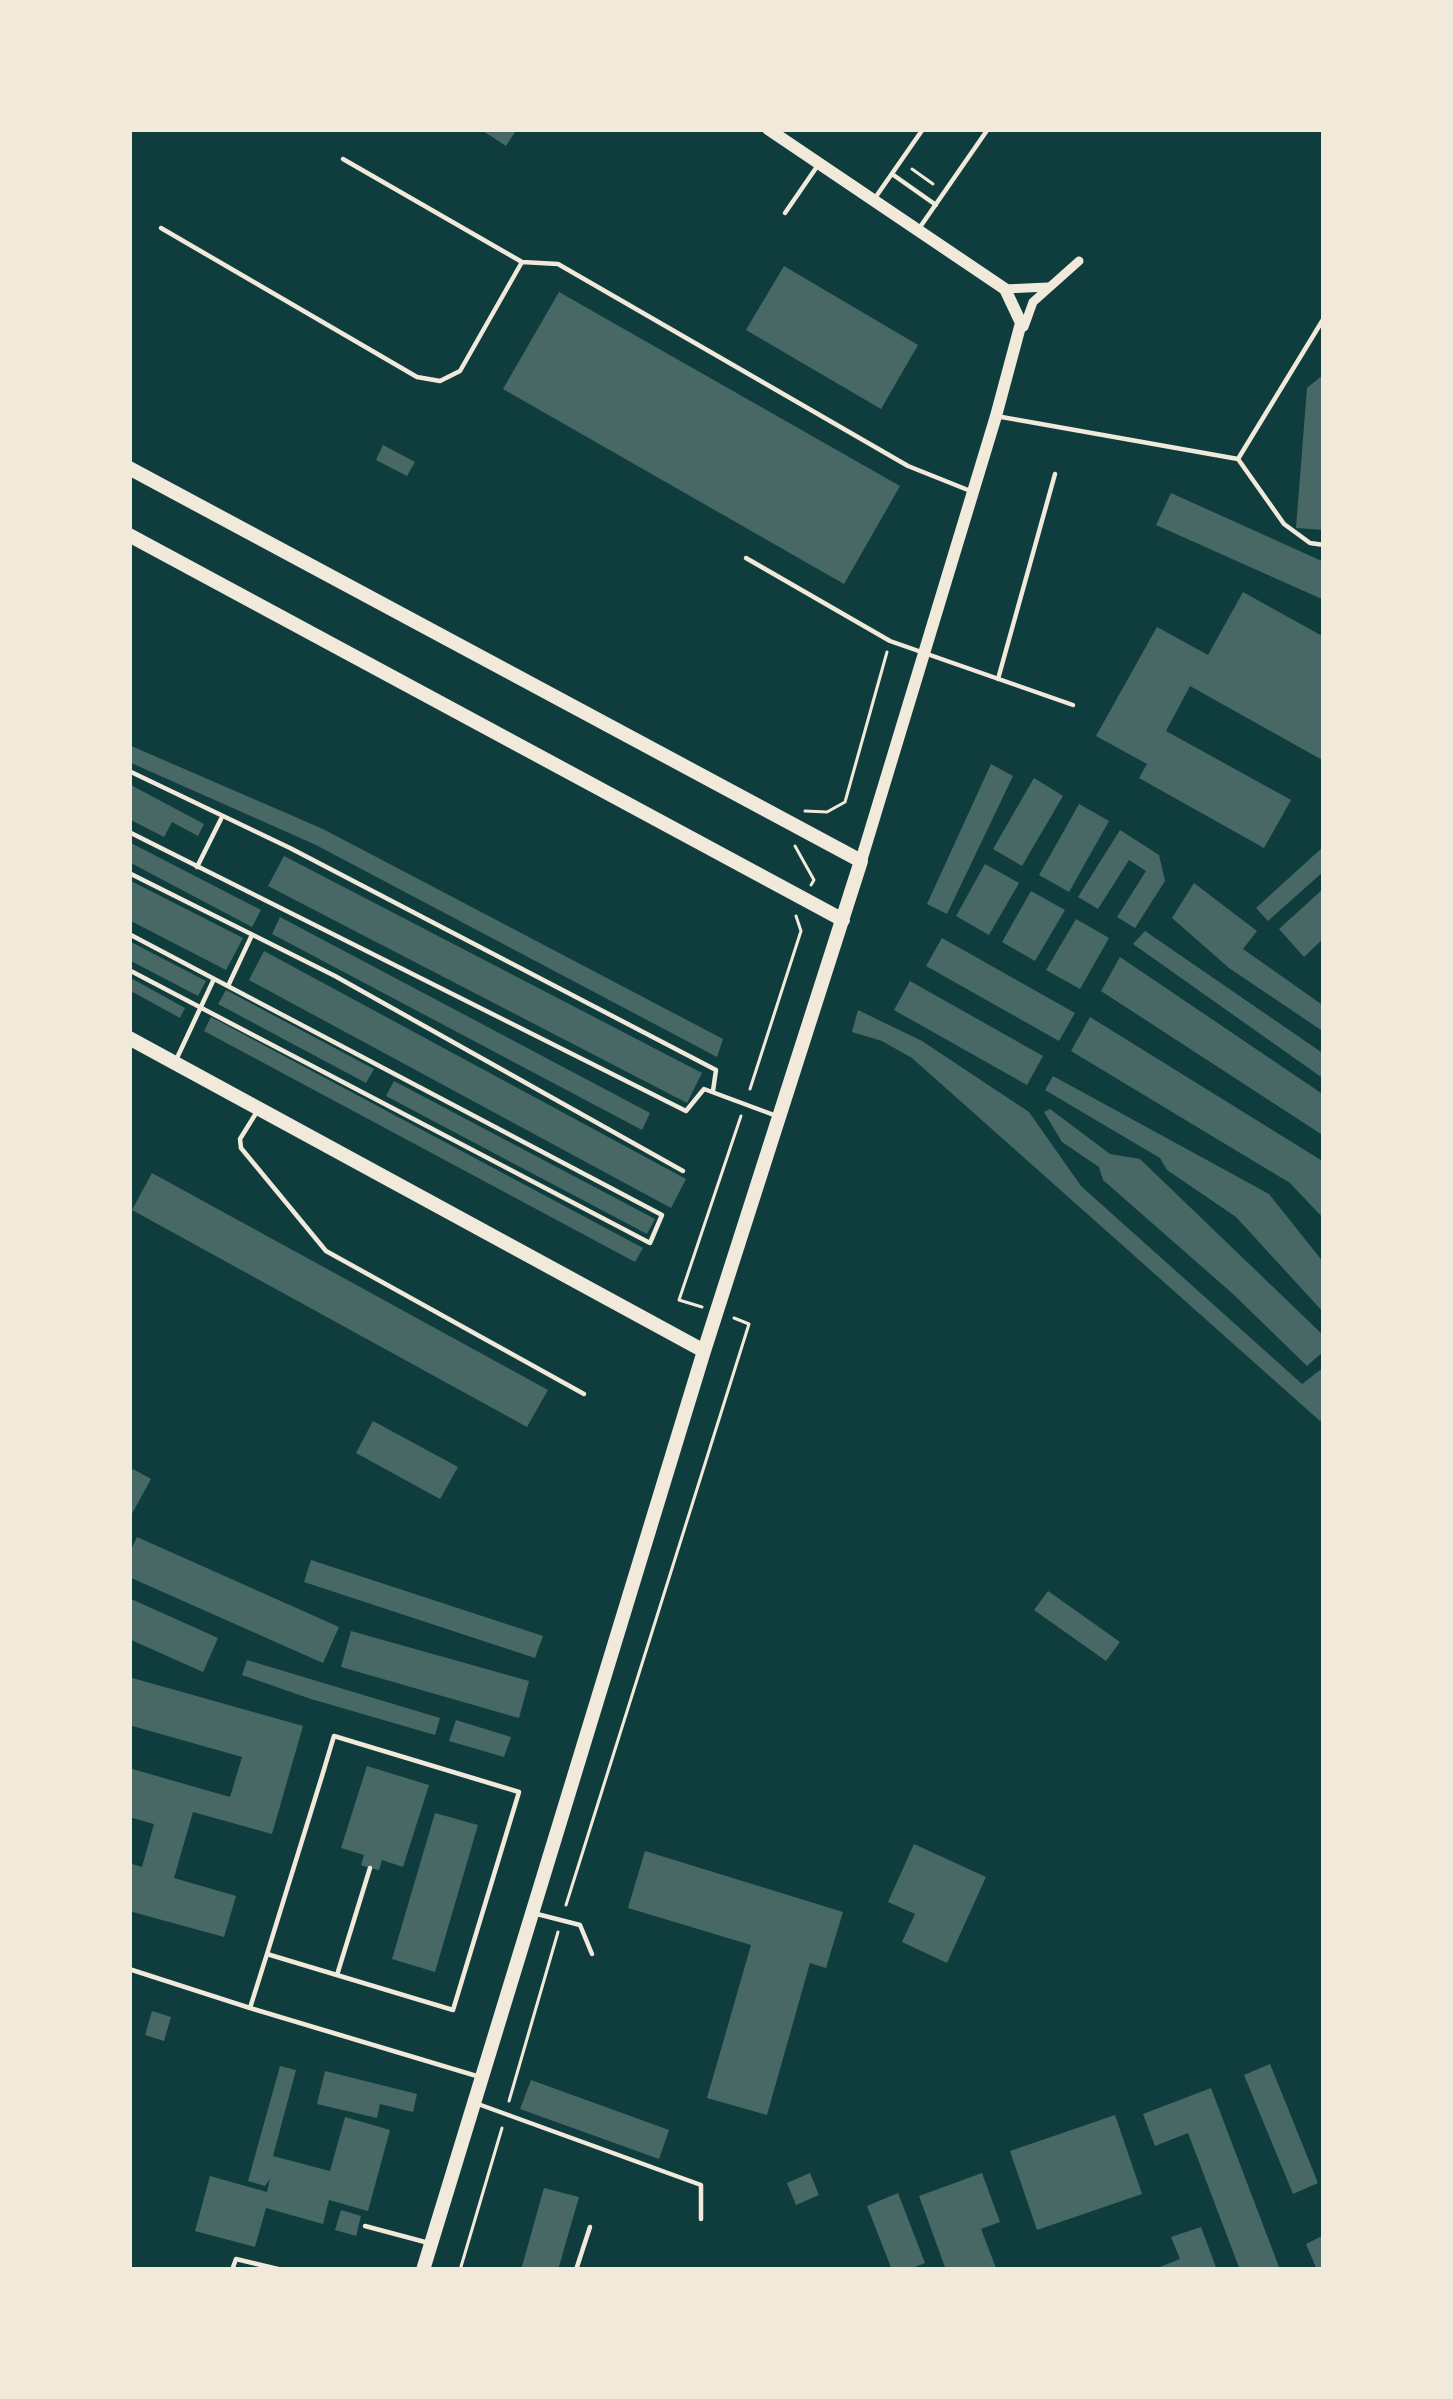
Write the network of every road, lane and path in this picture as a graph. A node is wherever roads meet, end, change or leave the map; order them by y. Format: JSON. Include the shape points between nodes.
{"nodes":[{"id":1,"x":768,"y":129,"type":"edge"},
{"id":2,"x":923,"y":129,"type":"edge"},
{"id":3,"x":988,"y":129,"type":"edge"},
{"id":4,"x":343,"y":159,"type":"dead end"},
{"id":5,"x":901,"y":161,"type":"junction"},
{"id":6,"x":819,"y":163,"type":"junction"},
{"id":7,"x":892,"y":175,"type":"junction"},
{"id":8,"x":945,"y":192,"type":"junction"},
{"id":9,"x":874,"y":200,"type":"junction"},
{"id":10,"x":936,"y":205,"type":"junction"},
{"id":11,"x":785,"y":213,"type":"dead end"},
{"id":12,"x":161,"y":228,"type":"dead end"},
{"id":13,"x":919,"y":230,"type":"junction"},
{"id":14,"x":1079,"y":261,"type":"dead end"},
{"id":15,"x":522,"y":262,"type":"junction"},
{"id":16,"x":1048,"y":287,"type":"junction"},
{"id":17,"x":1005,"y":289,"type":"junction"},
{"id":18,"x":1324,"y":318,"type":"edge"},
{"id":19,"x":1018,"y":343,"type":"junction"},
{"id":20,"x":996,"y":416,"type":"junction"},
{"id":21,"x":1238,"y":459,"type":"junction"},
{"id":22,"x":129,"y":468,"type":"edge"},
{"id":23,"x":1055,"y":474,"type":"dead end"},
{"id":24,"x":973,"y":492,"type":"junction"},
{"id":25,"x":129,"y":535,"type":"edge"},
{"id":26,"x":1324,"y":545,"type":"edge"},
{"id":27,"x":746,"y":558,"type":"dead end"},
{"id":28,"x":890,"y":641,"type":"junction"},
{"id":29,"x":922,"y":653,"type":"junction"},
{"id":30,"x":998,"y":679,"type":"junction"},
{"id":31,"x":1073,"y":705,"type":"dead end"},
{"id":32,"x":129,"y":771,"type":"edge"},
{"id":33,"x":852,"y":776,"type":"junction"},
{"id":34,"x":863,"y":780,"type":"dead end"},
{"id":35,"x":804,"y":813,"type":"dead end"},
{"id":36,"x":222,"y":817,"type":"junction"},
{"id":37,"x":129,"y":832,"type":"edge"},
{"id":38,"x":791,"y":839,"type":"dead end"},
{"id":39,"x":861,"y":861,"type":"junction"},
{"id":40,"x":196,"y":867,"type":"junction"},
{"id":41,"x":129,"y":873,"type":"edge"},
{"id":42,"x":811,"y":887,"type":"dead end"},
{"id":43,"x":843,"y":920,"type":"junction"},
{"id":44,"x":129,"y":934,"type":"edge"},
{"id":45,"x":252,"y":935,"type":"junction"},
{"id":46,"x":129,"y":970,"type":"edge"},
{"id":47,"x":214,"y":979,"type":"junction"},
{"id":48,"x":228,"y":986,"type":"junction"},
{"id":49,"x":201,"y":1008,"type":"junction"},
{"id":50,"x":129,"y":1038,"type":"edge"},
{"id":51,"x":175,"y":1063,"type":"junction"},
{"id":52,"x":713,"y":1090,"type":"junction"},
{"id":53,"x":258,"y":1110,"type":"junction"},
{"id":54,"x":780,"y":1118,"type":"junction"},
{"id":55,"x":683,"y":1171,"type":"dead end"},
{"id":56,"x":704,"y":1351,"type":"junction"},
{"id":57,"x":584,"y":1394,"type":"dead end"},
{"id":58,"x":370,"y":1868,"type":"dead end"},
{"id":59,"x":531,"y":1912,"type":"junction"},
{"id":60,"x":266,"y":1954,"type":"junction"},
{"id":61,"x":592,"y":1954,"type":"dead end"},
{"id":62,"x":129,"y":1969,"type":"edge"},
{"id":63,"x":337,"y":1975,"type":"junction"},
{"id":64,"x":250,"y":2008,"type":"junction"},
{"id":65,"x":480,"y":2077,"type":"junction"},
{"id":66,"x":472,"y":2102,"type":"junction"},
{"id":67,"x":701,"y":2219,"type":"dead end"},
{"id":68,"x":365,"y":2226,"type":"dead end"},
{"id":69,"x":590,"y":2227,"type":"dead end"},
{"id":70,"x":430,"y":2244,"type":"junction"},
{"id":71,"x":232,"y":2270,"type":"edge"},
{"id":72,"x":282,"y":2270,"type":"edge"},
{"id":73,"x":423,"y":2270,"type":"edge"},
{"id":74,"x":576,"y":2270,"type":"edge"}],
"edges":[{"from":1,"to":6,"type":"street"},
{"from":2,"to":5,"type":"lane"},
{"from":3,"to":8,"type":"lane"},
{"from":4,"to":15,"type":"lane"},
{"from":5,"to":7,"type":"lane"},
{"from":5,"to":8,"type":"path"},
{"from":6,"to":9,"type":"street"},
{"from":6,"to":11,"type":"lane"},
{"from":7,"to":9,"type":"lane"},
{"from":7,"to":10,"type":"lane"},
{"from":8,"to":10,"type":"lane"},
{"from":9,"to":13,"type":"street"},
{"from":10,"to":13,"type":"lane"},
{"from":12,"to":15,"type":"lane","via":[[417,377],[440,381],[460,371]]},
{"from":13,"to":17,"type":"street"},
{"from":14,"to":16,"type":"street"},
{"from":15,"to":24,"type":"lane","via":[[558,264],[908,466]]},
{"from":16,"to":17,"type":"street"},
{"from":16,"to":19,"type":"street","via":[[1033,302]]},
{"from":17,"to":19,"type":"street","via":[[1021,323]]},
{"from":18,"to":21,"type":"lane"},
{"from":19,"to":20,"type":"street"},
{"from":20,"to":21,"type":"lane"},
{"from":20,"to":24,"type":"street"},
{"from":21,"to":26,"type":"lane","via":[[1284,524]]},
{"from":22,"to":39,"type":"main road"},
{"from":23,"to":30,"type":"lane"},
{"from":24,"to":29,"type":"street"},
{"from":25,"to":43,"type":"main road"},
{"from":27,"to":28,"type":"lane"},
{"from":28,"to":29,"type":"lane"},
{"from":28,"to":33,"type":"path"},
{"from":29,"to":30,"type":"lane"},
{"from":29,"to":39,"type":"street"},
{"from":30,"to":31,"type":"lane"},
{"from":32,"to":36,"type":"lane"},
{"from":33,"to":34,"type":"path"},
{"from":33,"to":35,"type":"path","via":[[837,808]]},
{"from":36,"to":40,"type":"lane"},
{"from":36,"to":52,"type":"lane","via":[[716,1070]]},
{"from":37,"to":40,"type":"lane"},
{"from":38,"to":42,"type":"path"},
{"from":39,"to":43,"type":"main road"},
{"from":40,"to":52,"type":"lane","via":[[686,1111],[704,1089]]},
{"from":41,"to":45,"type":"lane"},
{"from":43,"to":54,"type":"main road"},
{"from":44,"to":47,"type":"lane"},
{"from":45,"to":48,"type":"lane"},
{"from":45,"to":55,"type":"lane"},
{"from":46,"to":49,"type":"lane"},
{"from":47,"to":48,"type":"lane"},
{"from":47,"to":49,"type":"lane"},
{"from":48,"to":49,"type":"lane","via":[[662,1215],[650,1243]]},
{"from":49,"to":51,"type":"lane"},
{"from":50,"to":51,"type":"main road"},
{"from":51,"to":53,"type":"main road"},
{"from":52,"to":54,"type":"lane"},
{"from":53,"to":56,"type":"main road"},
{"from":53,"to":57,"type":"lane","via":[[241,1148],[326,1251]]},
{"from":54,"to":56,"type":"main road"},
{"from":56,"to":59,"type":"main road"},
{"from":58,"to":63,"type":"lane"},
{"from":59,"to":61,"type":"lane","via":[[580,1925]]},
{"from":59,"to":65,"type":"main road"},
{"from":60,"to":63,"type":"lane"},
{"from":60,"to":63,"type":"lane","via":[[334,1736],[519,1792],[453,2010]]},
{"from":60,"to":64,"type":"lane"},
{"from":62,"to":64,"type":"lane"},
{"from":64,"to":65,"type":"lane"},
{"from":65,"to":66,"type":"main road"},
{"from":66,"to":67,"type":"lane","via":[[701,2185]]},
{"from":66,"to":70,"type":"main road"},
{"from":68,"to":70,"type":"lane"},
{"from":69,"to":74,"type":"lane"},
{"from":70,"to":73,"type":"main road"},
{"from":71,"to":72,"type":"lane","via":[[236,2259]]}]}
